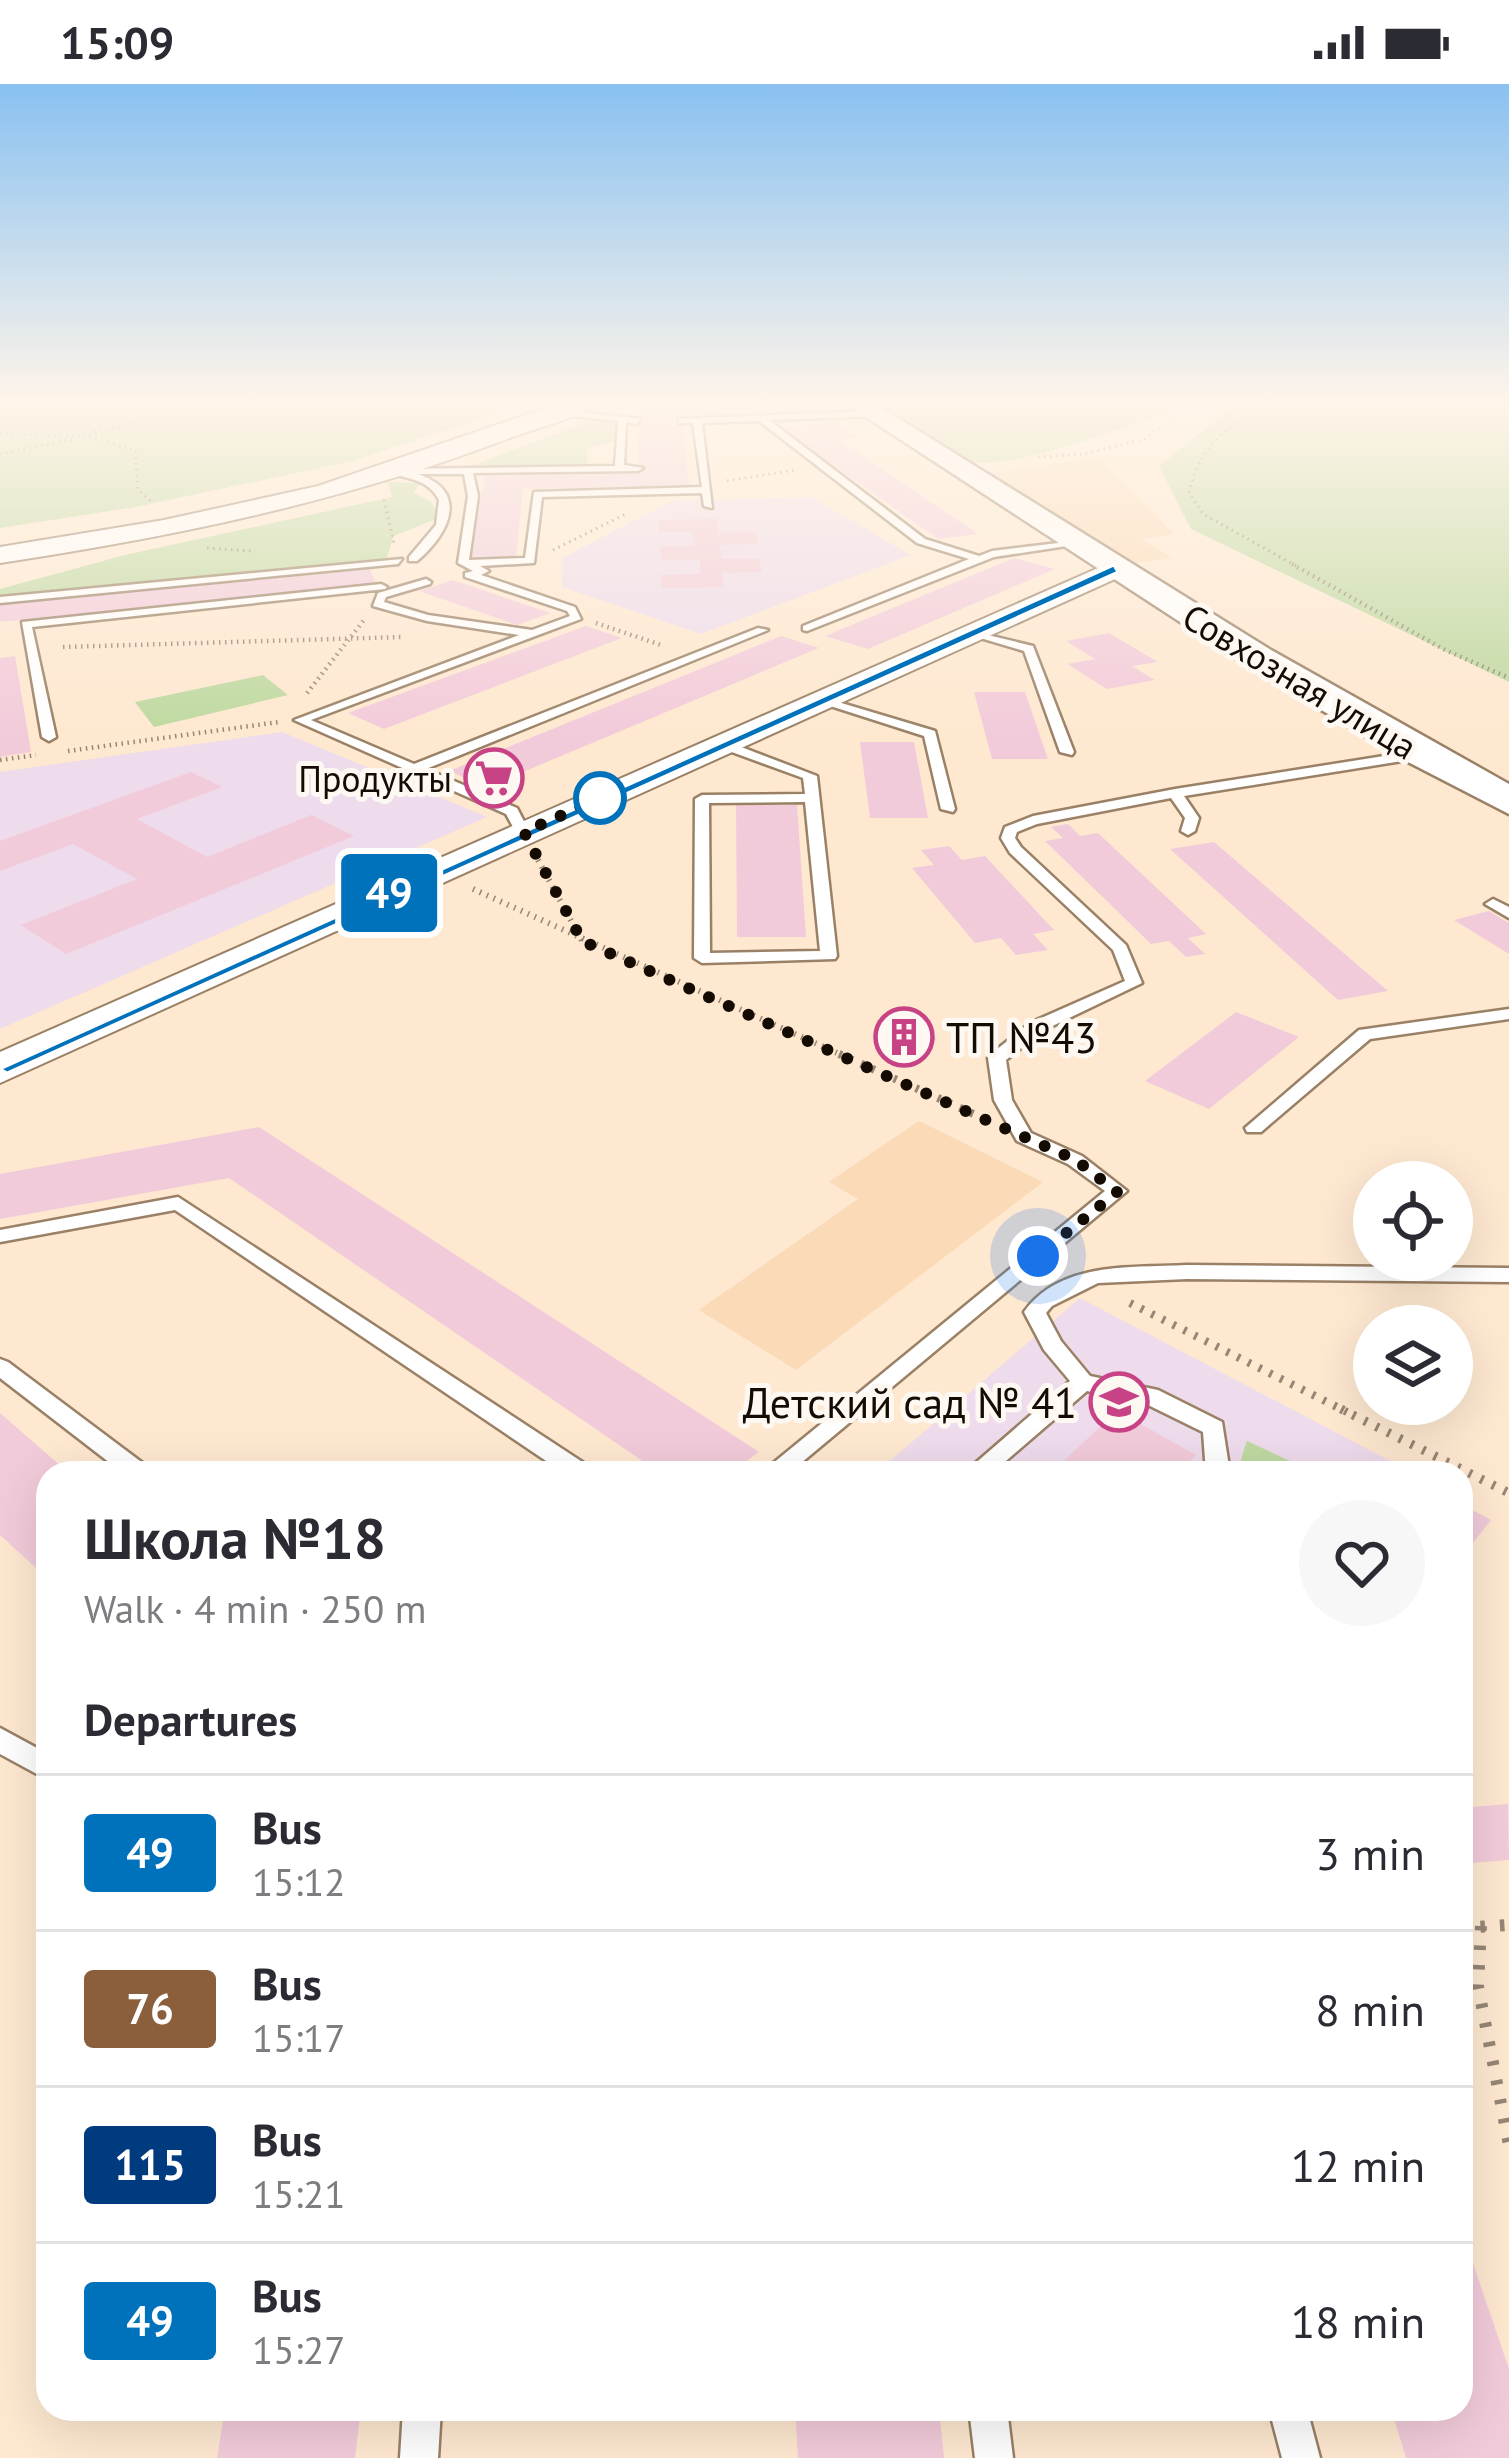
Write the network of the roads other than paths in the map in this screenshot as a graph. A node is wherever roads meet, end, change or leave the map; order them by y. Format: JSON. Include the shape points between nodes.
{"nodes":[{"id":1,"x":235,"y":511,"type":"edge"},
{"id":2,"x":445,"y":511,"type":"edge"},
{"id":3,"x":474,"y":511,"type":"edge"},
{"id":4,"x":535,"y":511,"type":"edge"},
{"id":5,"x":880,"y":511,"type":"edge"},
{"id":6,"x":1024,"y":511,"type":"edge"},
{"id":7,"x":1075,"y":544,"type":"junction"},
{"id":8,"x":0,"y":555,"type":"edge"},
{"id":9,"x":413,"y":559,"type":"dead end"},
{"id":10,"x":979,"y":559,"type":"junction"},
{"id":11,"x":398,"y":561,"type":"road end"},
{"id":12,"x":463,"y":563,"type":"junction"},
{"id":13,"x":1114,"y":569,"type":"junction"},
{"id":14,"x":426,"y":582,"type":"dead end"},
{"id":15,"x":381,"y":587,"type":"dead end"},
{"id":16,"x":0,"y":600,"type":"edge"},
{"id":17,"x":807,"y":628,"type":"dead end"},
{"id":18,"x":762,"y":630,"type":"dead end"},
{"id":19,"x":971,"y":632,"type":"junction"},
{"id":20,"x":536,"y":633,"type":"junction"},
{"id":21,"x":822,"y":699,"type":"junction"},
{"id":22,"x":49,"y":737,"type":"dead end"},
{"id":23,"x":723,"y":744,"type":"junction"},
{"id":24,"x":1067,"y":752,"type":"dead end"},
{"id":25,"x":1422,"y":754,"type":"junction"},
{"id":26,"x":414,"y":769,"type":"junction"},
{"id":27,"x":1175,"y":793,"type":"junction"},
{"id":28,"x":812,"y":798,"type":"junction"},
{"id":29,"x":1509,"y":801,"type":"edge"},
{"id":30,"x":948,"y":809,"type":"dead end"},
{"id":31,"x":1188,"y":831,"type":"dead end"},
{"id":32,"x":524,"y":832,"type":"junction"},
{"id":33,"x":1509,"y":1014,"type":"edge"},
{"id":34,"x":0,"y":1069,"type":"edge"},
{"id":35,"x":1254,"y":1129,"type":"dead end"},
{"id":36,"x":0,"y":1236,"type":"edge"},
{"id":37,"x":1509,"y":1275,"type":"edge"},
{"id":38,"x":0,"y":1366,"type":"edge"},
{"id":39,"x":1083,"y":1382,"type":"junction"},
{"id":40,"x":124,"y":1461,"type":"edge"},
{"id":41,"x":564,"y":1461,"type":"edge"},
{"id":42,"x":787,"y":1461,"type":"edge"},
{"id":43,"x":990,"y":1461,"type":"edge"},
{"id":44,"x":1218,"y":1461,"type":"edge"},
{"id":45,"x":0,"y":1740,"type":"edge"},
{"id":46,"x":36,"y":1761,"type":"edge"},
{"id":47,"x":421,"y":2421,"type":"edge"},
{"id":48,"x":989,"y":2421,"type":"edge"},
{"id":49,"x":1291,"y":2421,"type":"edge"},
{"id":50,"x":419,"y":2458,"type":"edge"},
{"id":51,"x":994,"y":2458,"type":"edge"},
{"id":52,"x":1301,"y":2458,"type":"edge"}],
"edges":[{"from":1,"to":8,"type":"street"},
{"from":2,"to":9,"type":"lane","via":[[429,548]]},
{"from":3,"to":12,"type":"lane"},
{"from":4,"to":12,"type":"lane","via":[[530,561]]},
{"from":5,"to":10,"type":"lane","via":[[926,544]]},
{"from":6,"to":7,"type":"main road","name":"Совхозная улица"},
{"from":7,"to":10,"type":"lane"},
{"from":7,"to":13,"type":"main road","name":"Совхозная улица"},
{"from":10,"to":17,"type":"lane"},
{"from":11,"to":16,"type":"lane"},
{"from":12,"to":20,"type":"lane","via":[[484,571],[469,575],[578,616]]},
{"from":13,"to":19,"type":"street"},
{"from":13,"to":25,"type":"main road","name":"Совхозная улица"},
{"from":14,"to":20,"type":"lane","via":[[376,604]]},
{"from":15,"to":22,"type":"lane","via":[[19,624],[32,648]]},
{"from":18,"to":26,"type":"lane"},
{"from":19,"to":21,"type":"street"},
{"from":19,"to":24,"type":"lane","via":[[1029,649]]},
{"from":20,"to":26,"type":"lane","via":[[301,720]]},
{"from":21,"to":23,"type":"street"},
{"from":21,"to":30,"type":"lane","via":[[930,734]]},
{"from":23,"to":28,"type":"lane","via":[[810,776]]},
{"from":23,"to":32,"type":"street"},
{"from":25,"to":27,"type":"lane"},
{"from":25,"to":29,"type":"main road","name":"Совхозная улица"},
{"from":26,"to":32,"type":"lane","via":[[512,811]]},
{"from":27,"to":31,"type":"lane","via":[[1192,818]]},
{"from":27,"to":42,"type":"lane","via":[[1033,820],[1008,838],[1120,948],[1134,983],[1036,1027],[997,1058],[1004,1100],[1024,1137],[1076,1160],[1117,1192]]},
{"from":28,"to":28,"type":"lane","via":[[702,799],[702,958],[829,956]]},
{"from":32,"to":34,"type":"street"},
{"from":33,"to":35,"type":"lane","via":[[1365,1034]]},
{"from":36,"to":41,"type":"lane","via":[[178,1202]]},
{"from":37,"to":39,"type":"lane","via":[[1094,1276],[1035,1312]]},
{"from":38,"to":40,"type":"lane"},
{"from":39,"to":43,"type":"lane"},
{"from":39,"to":44,"type":"lane","via":[[1150,1396],[1214,1428]]},
{"from":45,"to":46,"type":"lane"},
{"from":47,"to":50,"type":"lane"},
{"from":48,"to":51,"type":"lane"},
{"from":49,"to":52,"type":"lane"}]}
